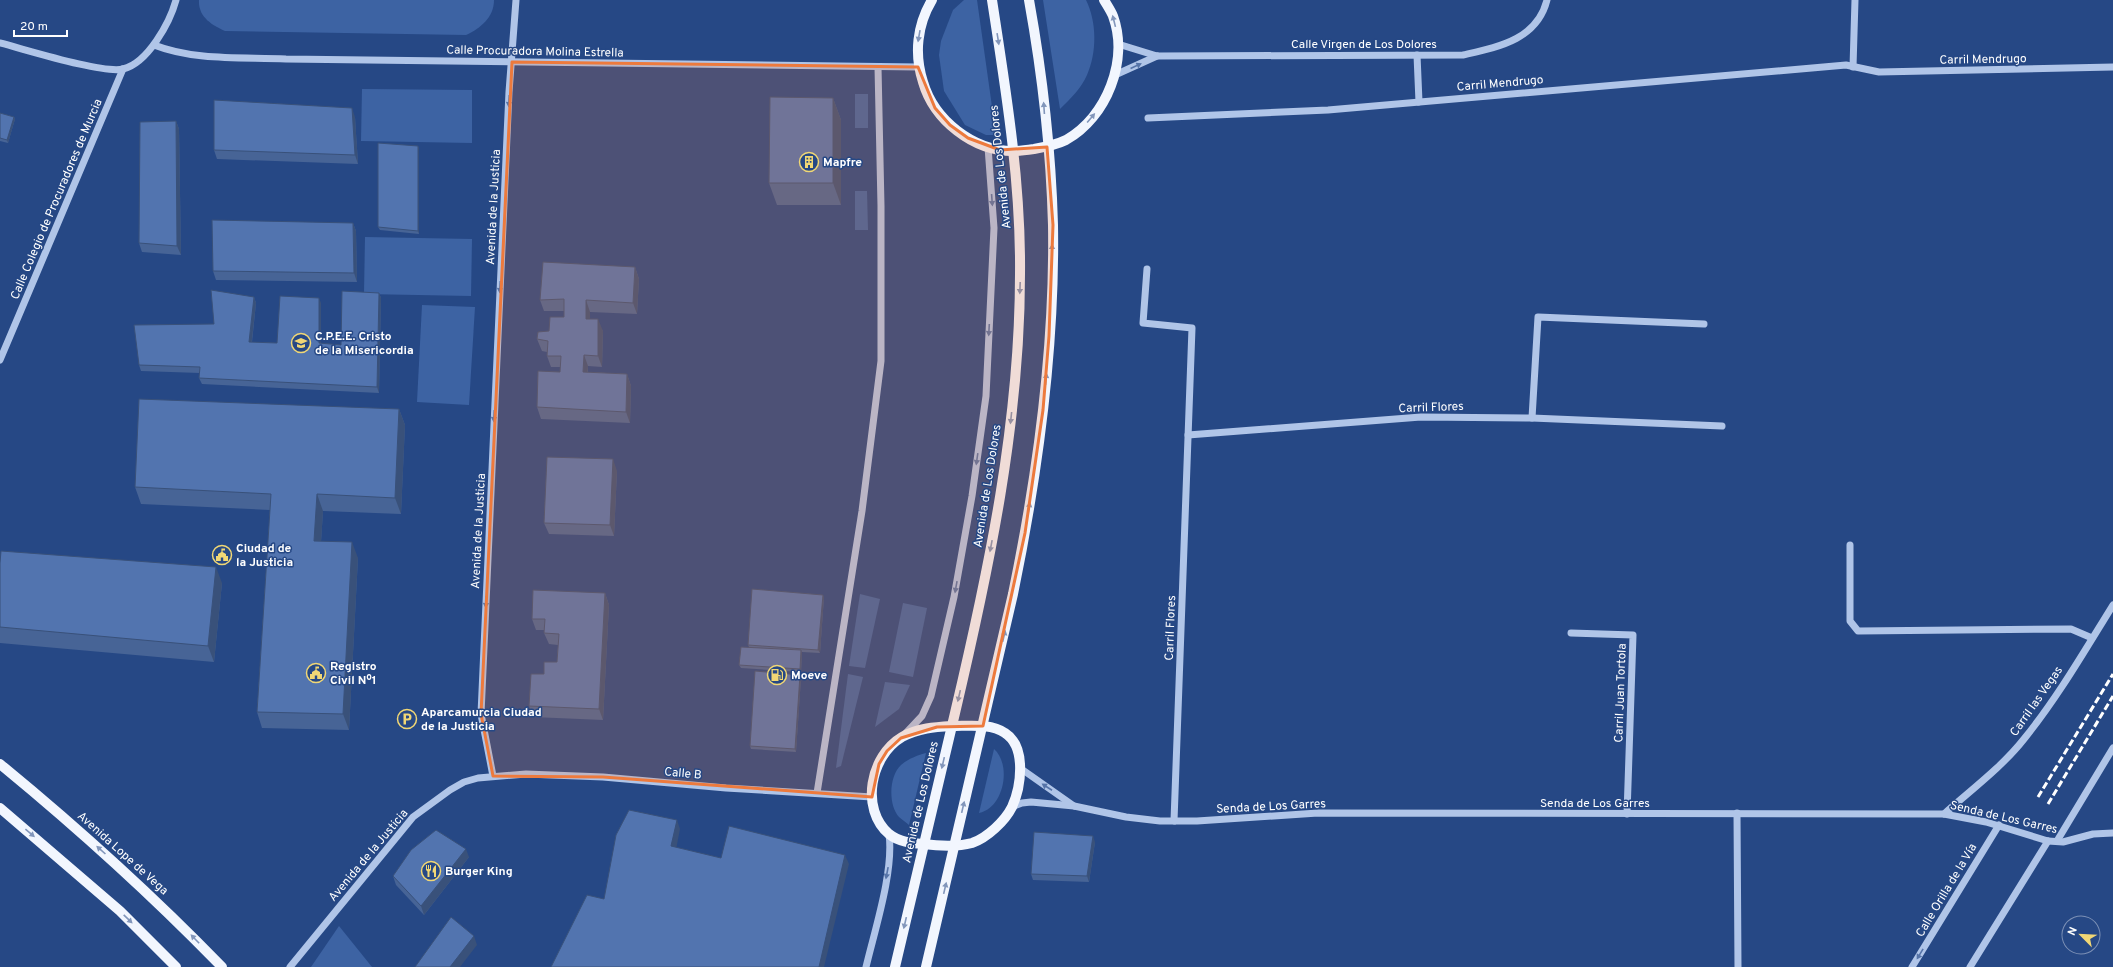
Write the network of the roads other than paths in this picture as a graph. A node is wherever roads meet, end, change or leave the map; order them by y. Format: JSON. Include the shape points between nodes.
{"nodes":[{"id":1,"x":176,"y":0,"type":"edge"},
{"id":2,"x":516,"y":0,"type":"edge"},
{"id":3,"x":932,"y":0,"type":"edge"},
{"id":4,"x":992,"y":0,"type":"edge"},
{"id":5,"x":1029,"y":0,"type":"edge"},
{"id":6,"x":1104,"y":0,"type":"edge"},
{"id":7,"x":1548,"y":0,"type":"edge"},
{"id":8,"x":1855,"y":0,"type":"edge"},
{"id":9,"x":0,"y":43,"type":"edge"},
{"id":10,"x":1118,"y":44,"type":"junction"},
{"id":11,"x":154,"y":45,"type":"junction"},
{"id":12,"x":1417,"y":55,"type":"junction"},
{"id":13,"x":1157,"y":56,"type":"junction"},
{"id":14,"x":512,"y":62,"type":"junction"},
{"id":15,"x":1853,"y":66,"type":"junction"},
{"id":16,"x":878,"y":67,"type":"junction"},
{"id":17,"x":918,"y":67,"type":"junction"},
{"id":18,"x":2113,"y":67,"type":"edge"},
{"id":19,"x":123,"y":69,"type":"junction"},
{"id":20,"x":1115,"y":75,"type":"junction"},
{"id":21,"x":1419,"y":102,"type":"junction"},
{"id":22,"x":1148,"y":118,"type":"dead end"},
{"id":23,"x":988,"y":147,"type":"junction"},
{"id":24,"x":1047,"y":147,"type":"junction"},
{"id":25,"x":1014,"y":151,"type":"junction"},
{"id":26,"x":1147,"y":269,"type":"dead end"},
{"id":27,"x":1704,"y":324,"type":"dead end"},
{"id":28,"x":0,"y":360,"type":"edge"},
{"id":29,"x":1532,"y":418,"type":"junction"},
{"id":30,"x":1722,"y":426,"type":"dead end"},
{"id":31,"x":1188,"y":435,"type":"junction"},
{"id":32,"x":1850,"y":545,"type":"dead end"},
{"id":33,"x":2113,"y":605,"type":"edge"},
{"id":34,"x":1571,"y":633,"type":"dead end"},
{"id":35,"x":2092,"y":638,"type":"junction"},
{"id":36,"x":952,"y":726,"type":"junction"},
{"id":37,"x":983,"y":726,"type":"junction"},
{"id":38,"x":901,"y":738,"type":"junction"},
{"id":39,"x":2113,"y":748,"type":"edge"},
{"id":40,"x":0,"y":764,"type":"edge"},
{"id":41,"x":1020,"y":768,"type":"junction"},
{"id":42,"x":493,"y":776,"type":"junction"},
{"id":43,"x":817,"y":793,"type":"junction"},
{"id":44,"x":872,"y":797,"type":"junction"},
{"id":45,"x":1074,"y":806,"type":"junction"},
{"id":46,"x":1012,"y":807,"type":"junction"},
{"id":47,"x":0,"y":808,"type":"edge"},
{"id":48,"x":1737,"y":813,"type":"junction"},
{"id":49,"x":1627,"y":814,"type":"junction"},
{"id":50,"x":1944,"y":814,"type":"junction"},
{"id":51,"x":1174,"y":821,"type":"junction"},
{"id":52,"x":1999,"y":825,"type":"junction"},
{"id":53,"x":2113,"y":833,"type":"edge"},
{"id":54,"x":889,"y":834,"type":"junction"},
{"id":55,"x":2048,"y":841,"type":"junction"},
{"id":56,"x":2057,"y":841,"type":"junction"},
{"id":57,"x":924,"y":844,"type":"junction"},
{"id":58,"x":954,"y":845,"type":"junction"},
{"id":59,"x":176,"y":967,"type":"edge"},
{"id":60,"x":222,"y":967,"type":"edge"},
{"id":61,"x":290,"y":967,"type":"edge"},
{"id":62,"x":866,"y":967,"type":"edge"},
{"id":63,"x":894,"y":967,"type":"edge"},
{"id":64,"x":926,"y":967,"type":"edge"},
{"id":65,"x":1738,"y":967,"type":"edge"},
{"id":66,"x":1912,"y":967,"type":"edge"},
{"id":67,"x":1970,"y":967,"type":"edge"}],
"edges":[{"from":1,"to":11,"type":"street","via":[[165,30]]},
{"from":2,"to":14,"type":"street","name":"Avenida de la Justicia"},
{"from":3,"to":17,"type":"main road","one_way":true,"via":[[925,12],[918,39]]},
{"from":4,"to":25,"type":"main road","name":"Avenida de Los Dolores","one_way":true},
{"from":24,"to":5,"type":"main road","one_way":true,"via":[[1044,98]]},
{"from":10,"to":6,"type":"main road","one_way":true,"via":[[1113,17]]},
{"from":7,"to":12,"type":"street","name":"Calle Virgen de Los Dolores","via":[[1544,13],[1523,35],[1499,47],[1462,55]]},
{"from":8,"to":15,"type":"street"},
{"from":9,"to":19,"type":"street","via":[[104,68]]},
{"from":10,"to":13,"type":"street","name":"Calle Virgen de Los Dolores"},
{"from":10,"to":20,"type":"main road"},
{"from":11,"to":14,"type":"street","name":"Calle Procuradora Molina Estrella","via":[[197,56]]},
{"from":11,"to":19,"type":"street"},
{"from":12,"to":13,"type":"street","name":"Calle Virgen de Los Dolores"},
{"from":12,"to":21,"type":"street"},
{"from":20,"to":13,"type":"street","name":"Calle Virgen de Los Dolores","one_way":true},
{"from":14,"to":16,"type":"street","name":"Calle Procuradora Molina Estrella"},
{"from":14,"to":42,"type":"street","name":"Avenida de la Justicia","one_way":true,"via":[[480,714]]},
{"from":15,"to":18,"type":"street","name":"Carril Mendrugo","via":[[1879,72]]},
{"from":15,"to":21,"type":"street","name":"Carril Mendrugo"},
{"from":16,"to":17,"type":"street","name":"Calle Procuradora Molina Estrella"},
{"from":16,"to":43,"type":"street","via":[[881,361],[862,511]]},
{"from":17,"to":23,"type":"main road","via":[[935,108],[950,125],[968,138]]},
{"from":19,"to":28,"type":"street","name":"Calle Colegio de Procuradores de Murcia"},
{"from":24,"to":20,"type":"main road","one_way":true,"via":[[1066,140],[1084,126],[1104,103]]},
{"from":21,"to":22,"type":"street","name":"Carril Mendrugo","via":[[1328,110]]},
{"from":23,"to":25,"type":"main road"},
{"from":23,"to":38,"type":"street","one_way":true,"via":[[994,228],[986,396],[972,496],[954,597],[930,700],[922,716]]},
{"from":24,"to":25,"type":"main road"},
{"from":37,"to":24,"type":"main road","one_way":true,"via":[[1026,533],[1043,410],[1053,225]]},
{"from":25,"to":36,"type":"main road","name":"Avenida de Los Dolores","one_way":true,"via":[[1020,227],[1020,275],[1019,329],[1009,443],[985,581]]},
{"from":26,"to":31,"type":"street","name":"Carril Flores","via":[[1143,323],[1192,328]]},
{"from":27,"to":29,"type":"street","via":[[1538,317]]},
{"from":29,"to":30,"type":"street","name":"Carril Flores"},
{"from":29,"to":31,"type":"street","name":"Carril Flores","via":[[1421,417]]},
{"from":31,"to":51,"type":"street","name":"Carril Flores"},
{"from":32,"to":35,"type":"street","via":[[1850,621],[1858,631],[2071,629]]},
{"from":33,"to":35,"type":"street","name":"Carril las Vegas"},
{"from":34,"to":49,"type":"street","name":"Carril Juan Tortola","via":[[1633,635]]},
{"from":35,"to":50,"type":"street","name":"Carril las Vegas","via":[[2024,740]]},
{"from":36,"to":37,"type":"main road"},
{"from":36,"to":38,"type":"main road","via":[[922,729]]},
{"from":36,"to":57,"type":"main road","name":"Avenida de Los Dolores","one_way":true},
{"from":37,"to":41,"type":"main road","via":[[1006,734],[1016,749]]},
{"from":58,"to":37,"type":"main road","one_way":true},
{"from":38,"to":44,"type":"main road","via":[[887,750],[880,764],[873,783]]},
{"from":39,"to":56,"type":"street"},
{"from":60,"to":40,"type":"main road","name":"Avenida Lope de Vega","one_way":true,"via":[[136,881]]},
{"from":45,"to":41,"type":"street","one_way":true},
{"from":41,"to":46,"type":"main road","via":[[1018,788]]},
{"from":42,"to":43,"type":"street","name":"Calle B","via":[[526,774],[603,777]]},
{"from":42,"to":61,"type":"street","name":"Avenida de la Justicia","via":[[464,782],[419,812]]},
{"from":43,"to":44,"type":"street","name":"Calle B"},
{"from":44,"to":54,"type":"main road","via":[[877,820]]},
{"from":45,"to":46,"type":"street","name":"Senda de Los Garres","via":[[1031,802]]},
{"from":45,"to":51,"type":"street","name":"Senda de Los Garres","via":[[1126,817]]},
{"from":46,"to":58,"type":"main road","via":[[998,826],[985,835],[973,842]]},
{"from":47,"to":59,"type":"main road","one_way":true,"via":[[120,911]]},
{"from":48,"to":49,"type":"street","name":"Senda de Los Garres"},
{"from":48,"to":50,"type":"street","name":"Senda de Los Garres"},
{"from":48,"to":65,"type":"street"},
{"from":49,"to":51,"type":"street","name":"Senda de Los Garres","via":[[1318,813]]},
{"from":50,"to":52,"type":"street","name":"Senda de Los Garres"},
{"from":52,"to":55,"type":"street","name":"Senda de Los Garres"},
{"from":52,"to":66,"type":"street","name":"Calle Orilla de la Vía","one_way":true},
{"from":53,"to":56,"type":"street","name":"Senda de Los Garres"},
{"from":54,"to":57,"type":"main road","via":[[904,842]]},
{"from":54,"to":62,"type":"street","one_way":true,"via":[[888,874]]},
{"from":55,"to":56,"type":"street","name":"Senda de Los Garres"},
{"from":55,"to":67,"type":"street"},
{"from":57,"to":58,"type":"main road"},
{"from":57,"to":63,"type":"main road","name":"Avenida de Los Dolores","one_way":true},
{"from":64,"to":58,"type":"main road","one_way":true}]}
